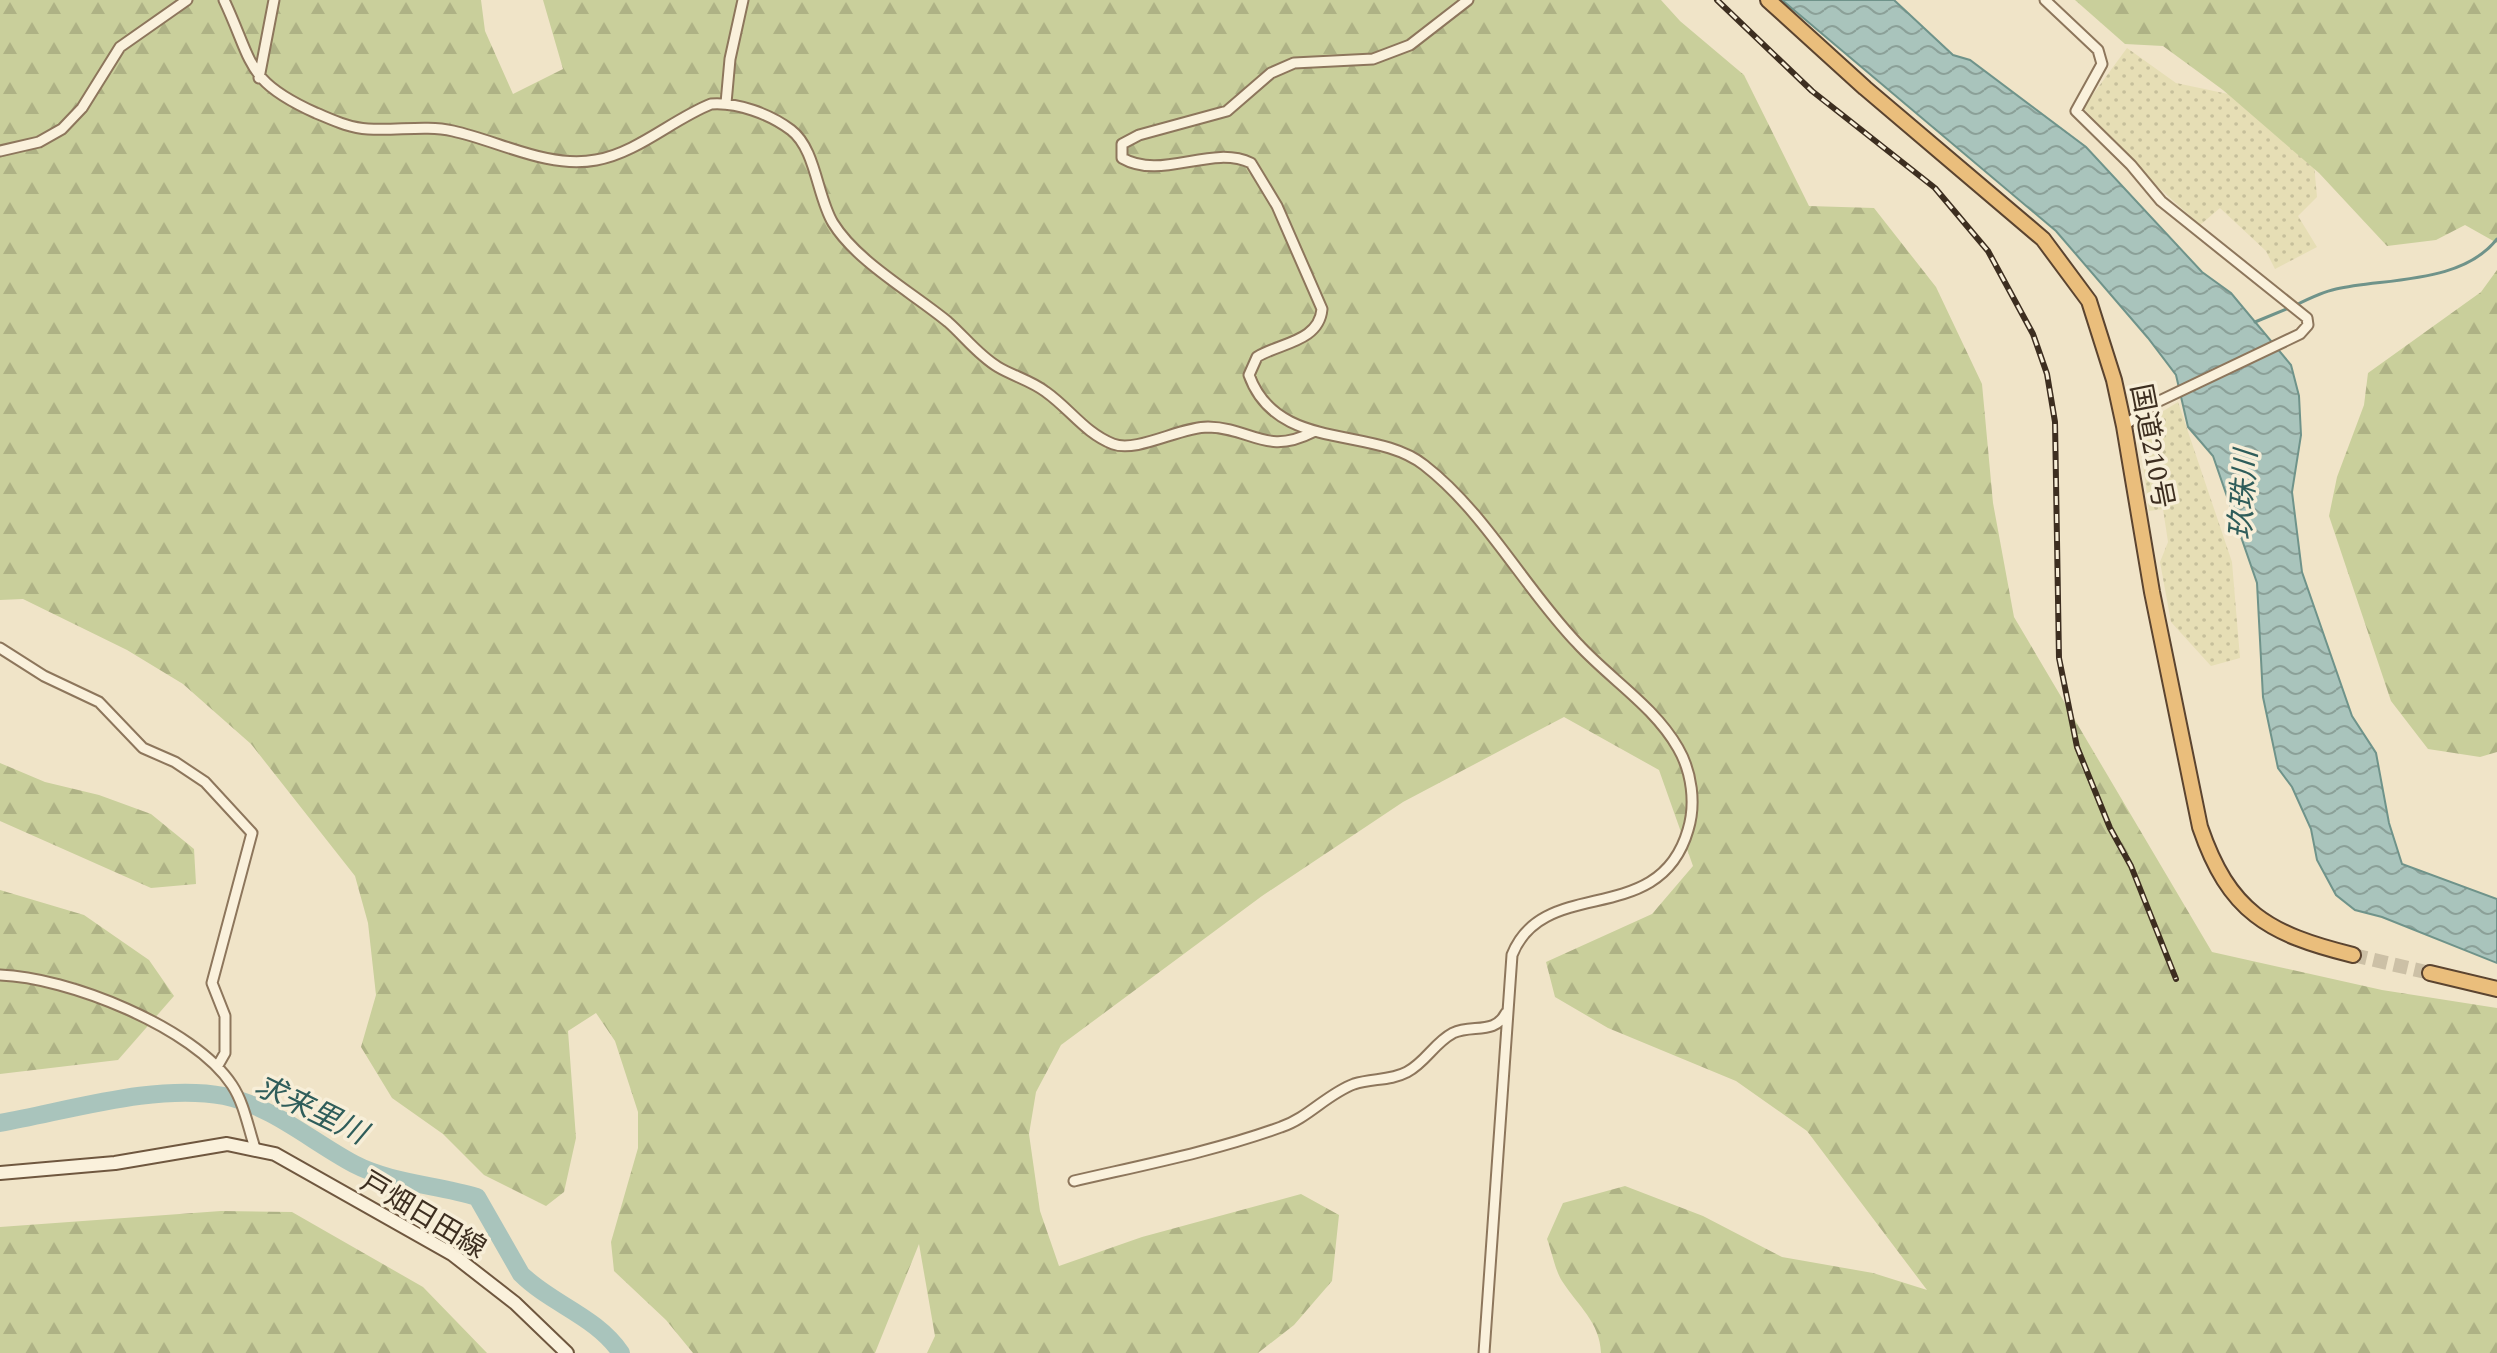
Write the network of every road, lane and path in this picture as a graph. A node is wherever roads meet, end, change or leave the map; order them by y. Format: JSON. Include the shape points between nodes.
{"nodes":[{"id":1,"x":187,"y":0,"type":"edge"},
{"id":2,"x":224,"y":0,"type":"edge"},
{"id":3,"x":274,"y":0,"type":"edge"},
{"id":4,"x":743,"y":0,"type":"edge"},
{"id":5,"x":1468,"y":0,"type":"edge"},
{"id":6,"x":1768,"y":0,"type":"edge"},
{"id":7,"x":2045,"y":0,"type":"edge"},
{"id":8,"x":259,"y":78,"type":"junction"},
{"id":9,"x":726,"y":103,"type":"junction"},
{"id":10,"x":0,"y":151,"type":"edge"},
{"id":11,"x":2124,"y":426,"type":"junction"},
{"id":12,"x":1313,"y":432,"type":"junction"},
{"id":13,"x":0,"y":648,"type":"edge"},
{"id":14,"x":2353,"y":955,"type":"tunnel mouth"},
{"id":15,"x":2430,"y":973,"type":"tunnel mouth"},
{"id":16,"x":0,"y":975,"type":"edge"},
{"id":17,"x":2497,"y":989,"type":"edge"},
{"id":18,"x":1508,"y":1010,"type":"junction"},
{"id":19,"x":217,"y":1067,"type":"junction"},
{"id":20,"x":255,"y":1148,"type":"junction"},
{"id":21,"x":0,"y":1173,"type":"edge"},
{"id":22,"x":1074,"y":1181,"type":"dead end"},
{"id":23,"x":567,"y":1353,"type":"edge"},
{"id":24,"x":1484,"y":1353,"type":"edge"}],
"edges":[{"from":1,"to":10,"type":"street","via":[[120,47],[82,108],[62,129],[39,142]]},
{"from":2,"to":8,"type":"street"},
{"from":3,"to":8,"type":"street"},
{"from":4,"to":9,"type":"street"},
{"from":5,"to":12,"type":"street","via":[[1410,45],[1373,59],[1294,63],[1271,73],[1227,111],[1122,144],[1122,158],[1136,165],[1235,158],[1257,169],[1322,309],[1317,325],[1257,357],[1249,375],[1272,407]]},
{"from":6,"to":11,"type":"highway","name":"国道210号","via":[[2043,239],[2089,301]]},
{"from":7,"to":11,"type":"street","via":[[2098,50],[2102,64],[2076,111],[2161,201],[2307,318],[2300,334],[2153,404]]},
{"from":8,"to":9,"type":"street","via":[[281,97],[343,125],[451,130],[577,162],[598,160],[690,112]]},
{"from":9,"to":12,"type":"street","via":[[793,131],[833,223],[848,242],[997,366],[1045,390],[1087,430],[1116,445],[1208,427],[1276,444]]},
{"from":11,"to":14,"type":"highway","name":"国道210号","via":[[2152,592],[2211,859],[2228,889],[2277,931]]},
{"from":12,"to":18,"type":"street","via":[[1382,445],[1424,465],[1492,537],[1578,645],[1651,713],[1678,747],[1688,770],[1693,802],[1678,853],[1660,875],[1627,895],[1552,912],[1530,925],[1512,955]]},
{"from":13,"to":19,"type":"street","via":[[99,702],[143,748],[205,782],[252,833],[212,983],[225,1016],[225,1053]]},
{"from":15,"to":17,"type":"highway"},
{"from":16,"to":19,"type":"street","via":[[38,979],[152,1020],[190,1041]]},
{"from":18,"to":22,"type":"street","via":[[1491,1028],[1466,1027],[1439,1041],[1410,1071],[1357,1083],[1282,1127]]},
{"from":18,"to":24,"type":"street"},
{"from":19,"to":20,"type":"street","via":[[239,1099]]},
{"from":20,"to":21,"type":"main road","name":"戸畑日田線","via":[[227,1144],[115,1163]]},
{"from":20,"to":23,"type":"main road","name":"戸畑日田線","via":[[275,1154],[452,1254]]}]}
